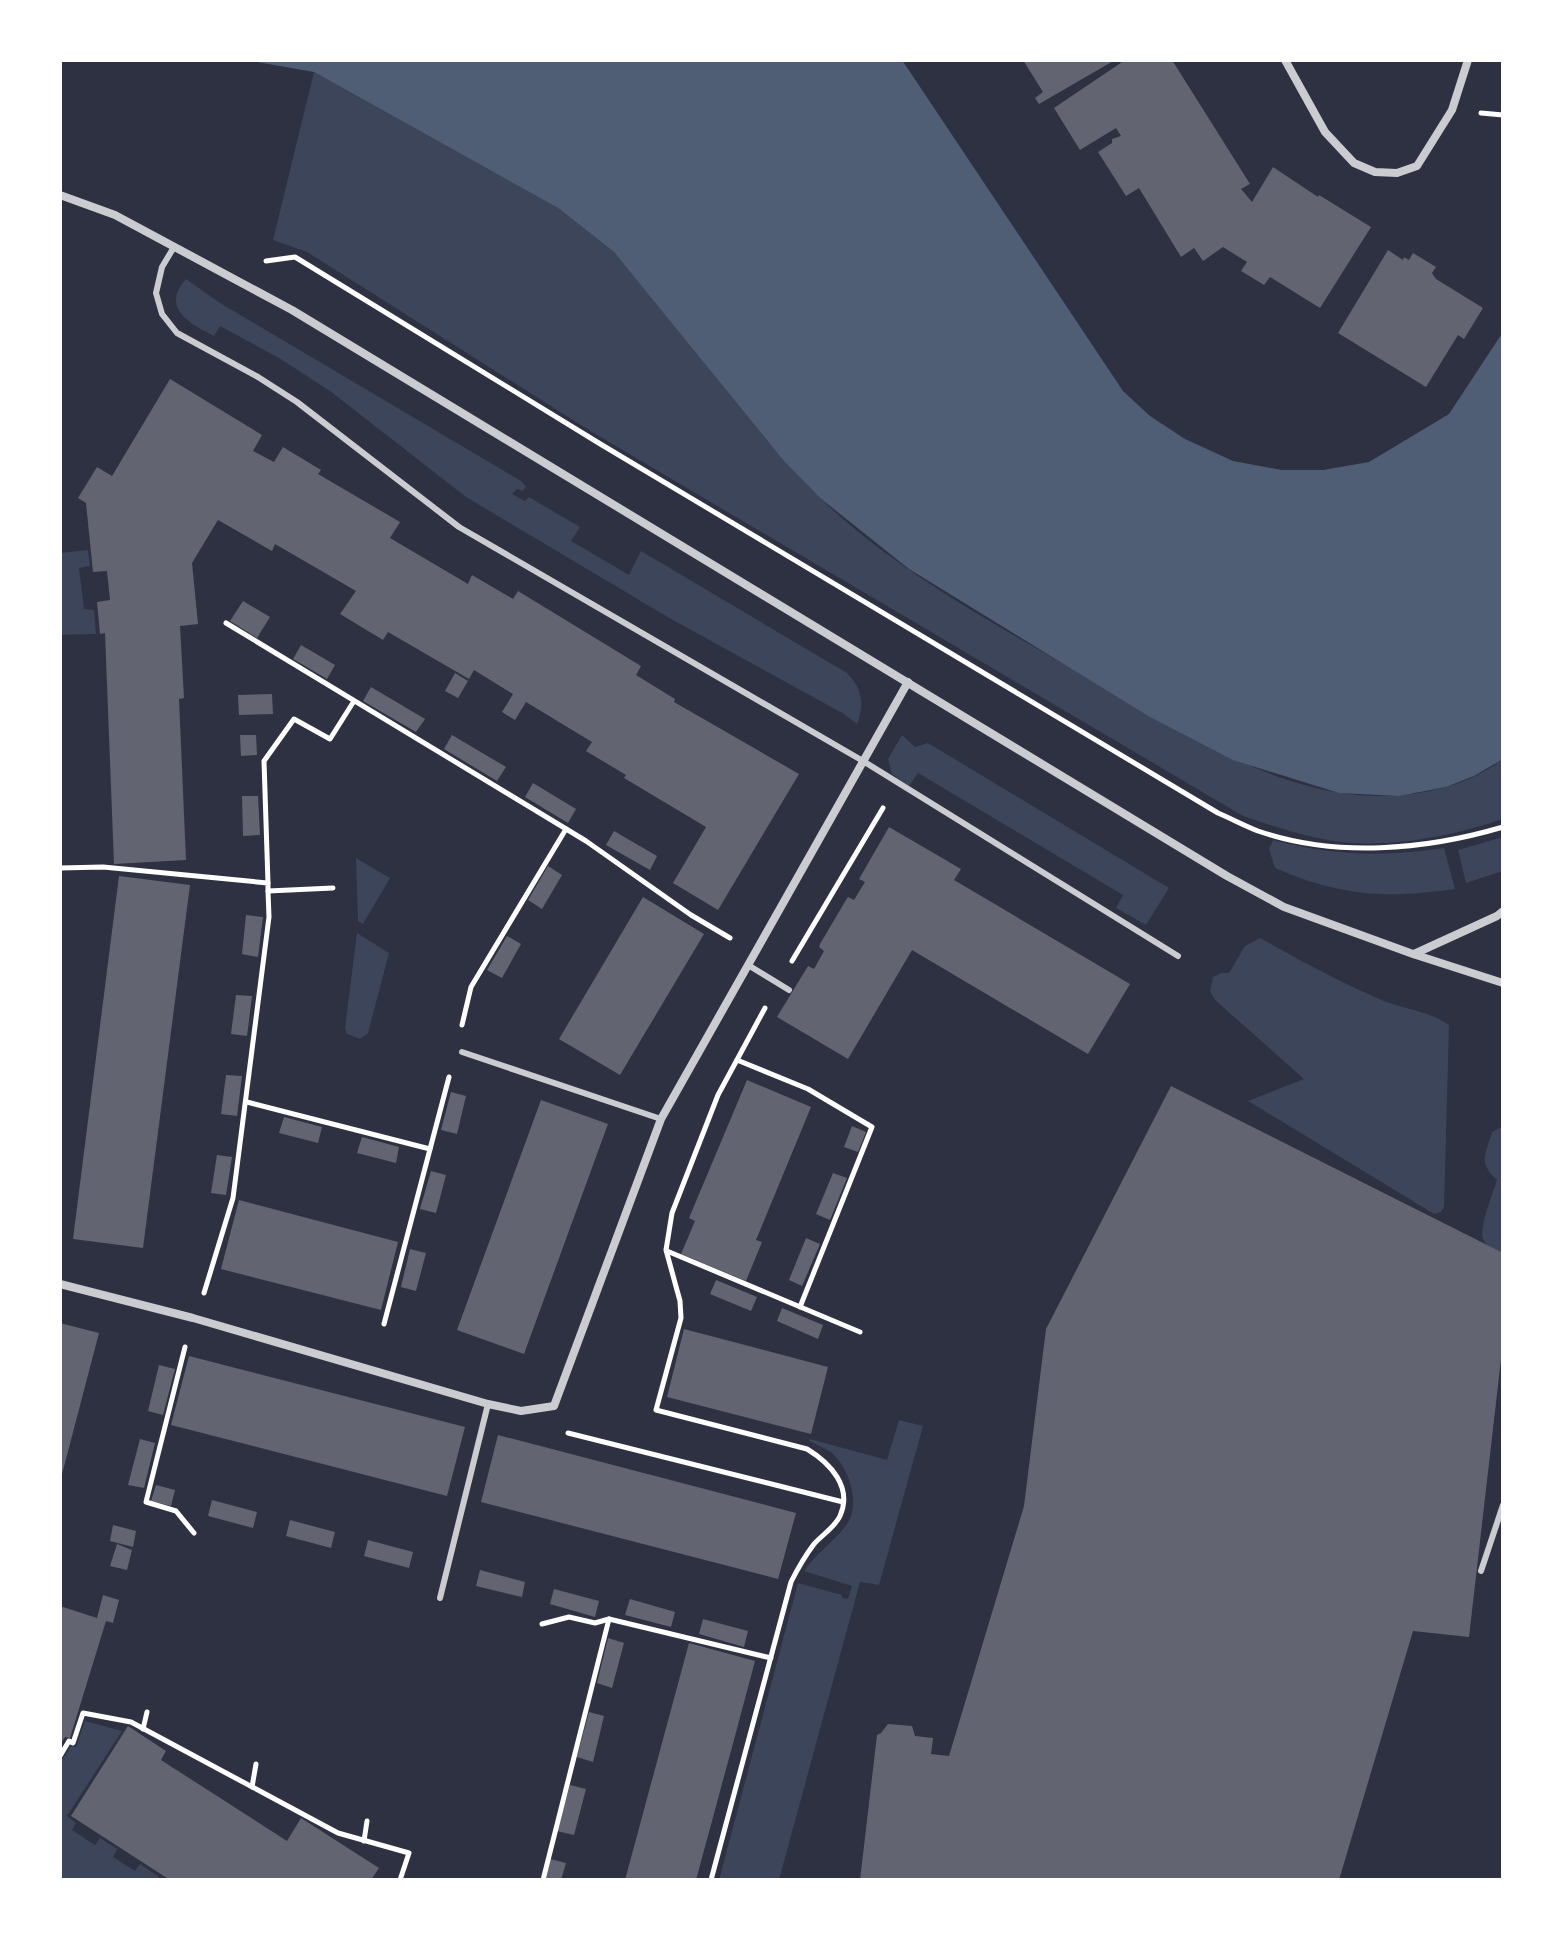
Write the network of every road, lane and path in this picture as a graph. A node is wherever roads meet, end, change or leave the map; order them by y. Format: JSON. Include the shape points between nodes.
{"nodes":[{"id":1,"x":1285,"y":60,"type":"edge"},
{"id":2,"x":1468,"y":60,"type":"edge"},
{"id":3,"x":60,"y":195,"type":"edge"},
{"id":4,"x":174,"y":247,"type":"junction"},
{"id":5,"x":214,"y":267,"type":"junction"},
{"id":6,"x":226,"y":623,"type":"dead end"},
{"id":7,"x":908,"y":682,"type":"junction"},
{"id":8,"x":354,"y":701,"type":"junction"},
{"id":9,"x":863,"y":761,"type":"junction"},
{"id":10,"x":1503,"y":827,"type":"edge"},
{"id":11,"x":60,"y":868,"type":"edge"},
{"id":12,"x":268,"y":883,"type":"junction"},
{"id":13,"x":333,"y":888,"type":"dead end"},
{"id":14,"x":268,"y":891,"type":"junction"},
{"id":15,"x":1503,"y":911,"type":"edge"},
{"id":16,"x":755,"y":952,"type":"junction"},
{"id":17,"x":1413,"y":954,"type":"junction"},
{"id":18,"x":1178,"y":956,"type":"dead end"},
{"id":19,"x":748,"y":965,"type":"junction"},
{"id":20,"x":1503,"y":983,"type":"edge"},
{"id":21,"x":789,"y":990,"type":"dead end"},
{"id":22,"x":462,"y":1052,"type":"dead end"},
{"id":23,"x":737,"y":1060,"type":"dead end"},
{"id":24,"x":247,"y":1102,"type":"junction"},
{"id":25,"x":661,"y":1119,"type":"junction"},
{"id":26,"x":430,"y":1149,"type":"dead end"},
{"id":27,"x":60,"y":1284,"type":"edge"},
{"id":28,"x":800,"y":1307,"type":"junction"},
{"id":29,"x":193,"y":1318,"type":"junction"},
{"id":30,"x":860,"y":1332,"type":"dead end"},
{"id":31,"x":488,"y":1404,"type":"junction"},
{"id":32,"x":554,"y":1406,"type":"junction"},
{"id":33,"x":843,"y":1502,"type":"junction"},
{"id":34,"x":1503,"y":1505,"type":"edge"},
{"id":35,"x":194,"y":1533,"type":"dead end"},
{"id":36,"x":1481,"y":1571,"type":"dead end"},
{"id":37,"x":440,"y":1598,"type":"dead end"},
{"id":38,"x":609,"y":1619,"type":"junction"},
{"id":39,"x":542,"y":1624,"type":"dead end"},
{"id":40,"x":771,"y":1658,"type":"junction"},
{"id":41,"x":147,"y":1712,"type":"dead end"},
{"id":42,"x":143,"y":1729,"type":"junction"},
{"id":43,"x":60,"y":1756,"type":"edge"},
{"id":44,"x":256,"y":1764,"type":"dead end"},
{"id":45,"x":252,"y":1787,"type":"junction"},
{"id":46,"x":367,"y":1821,"type":"dead end"},
{"id":47,"x":364,"y":1841,"type":"junction"},
{"id":48,"x":400,"y":1880,"type":"edge"},
{"id":49,"x":543,"y":1880,"type":"edge"},
{"id":50,"x":711,"y":1880,"type":"edge"}],
"edges":[{"from":1,"to":2,"type":"street","via":[[1325,132],[1354,163],[1375,172],[1397,173],[1417,166],[1452,110]]},
{"from":3,"to":4,"type":"street","via":[[115,215]]},
{"from":4,"to":5,"type":"street"},
{"from":4,"to":9,"type":"lane","via":[[156,293],[162,314],[177,333],[297,402],[493,547]]},
{"from":5,"to":7,"type":"street"},
{"from":5,"to":10,"type":"path","via":[[295,257],[1218,813],[1260,831],[1353,848],[1452,841]]},
{"from":6,"to":8,"type":"path"},
{"from":7,"to":9,"type":"street"},
{"from":7,"to":17,"type":"street","via":[[1284,907]]},
{"from":8,"to":12,"type":"path","via":[[330,739],[294,719],[264,761]]},
{"from":8,"to":16,"type":"path","via":[[586,841],[691,915]]},
{"from":9,"to":16,"type":"street"},
{"from":9,"to":18,"type":"lane"},
{"from":11,"to":12,"type":"path","via":[[103,867]]},
{"from":12,"to":14,"type":"path"},
{"from":13,"to":14,"type":"path"},
{"from":14,"to":24,"type":"path"},
{"from":15,"to":17,"type":"street"},
{"from":16,"to":19,"type":"street"},
{"from":17,"to":20,"type":"street"},
{"from":19,"to":21,"type":"lane"},
{"from":19,"to":25,"type":"street"},
{"from":22,"to":25,"type":"lane"},
{"from":23,"to":28,"type":"path","via":[[808,1089],[872,1127]]},
{"from":24,"to":26,"type":"path"},
{"from":24,"to":29,"type":"path","via":[[233,1198]]},
{"from":25,"to":32,"type":"street"},
{"from":27,"to":29,"type":"street"},
{"from":28,"to":30,"type":"path"},
{"from":28,"to":33,"type":"path","via":[[666,1250],[681,1318],[656,1410],[807,1449],[825,1460],[840,1480]]},
{"from":29,"to":31,"type":"street"},
{"from":29,"to":35,"type":"path","via":[[146,1502],[176,1511]]},
{"from":31,"to":32,"type":"street","via":[[521,1411]]},
{"from":31,"to":37,"type":"lane"},
{"from":32,"to":33,"type":"path","via":[[555,1430]]},
{"from":33,"to":40,"type":"path","via":[[840,1517],[800,1563],[791,1582]]},
{"from":34,"to":36,"type":"lane"},
{"from":38,"to":39,"type":"path","via":[[595,1623],[569,1617]]},
{"from":38,"to":40,"type":"path"},
{"from":38,"to":49,"type":"path"},
{"from":40,"to":50,"type":"path"},
{"from":41,"to":42,"type":"path"},
{"from":42,"to":43,"type":"path","via":[[83,1713],[73,1743],[69,1741]]},
{"from":42,"to":45,"type":"path"},
{"from":44,"to":45,"type":"path"},
{"from":45,"to":47,"type":"path","via":[[338,1833]]},
{"from":46,"to":47,"type":"path"},
{"from":47,"to":48,"type":"path","via":[[409,1853]]}]}
